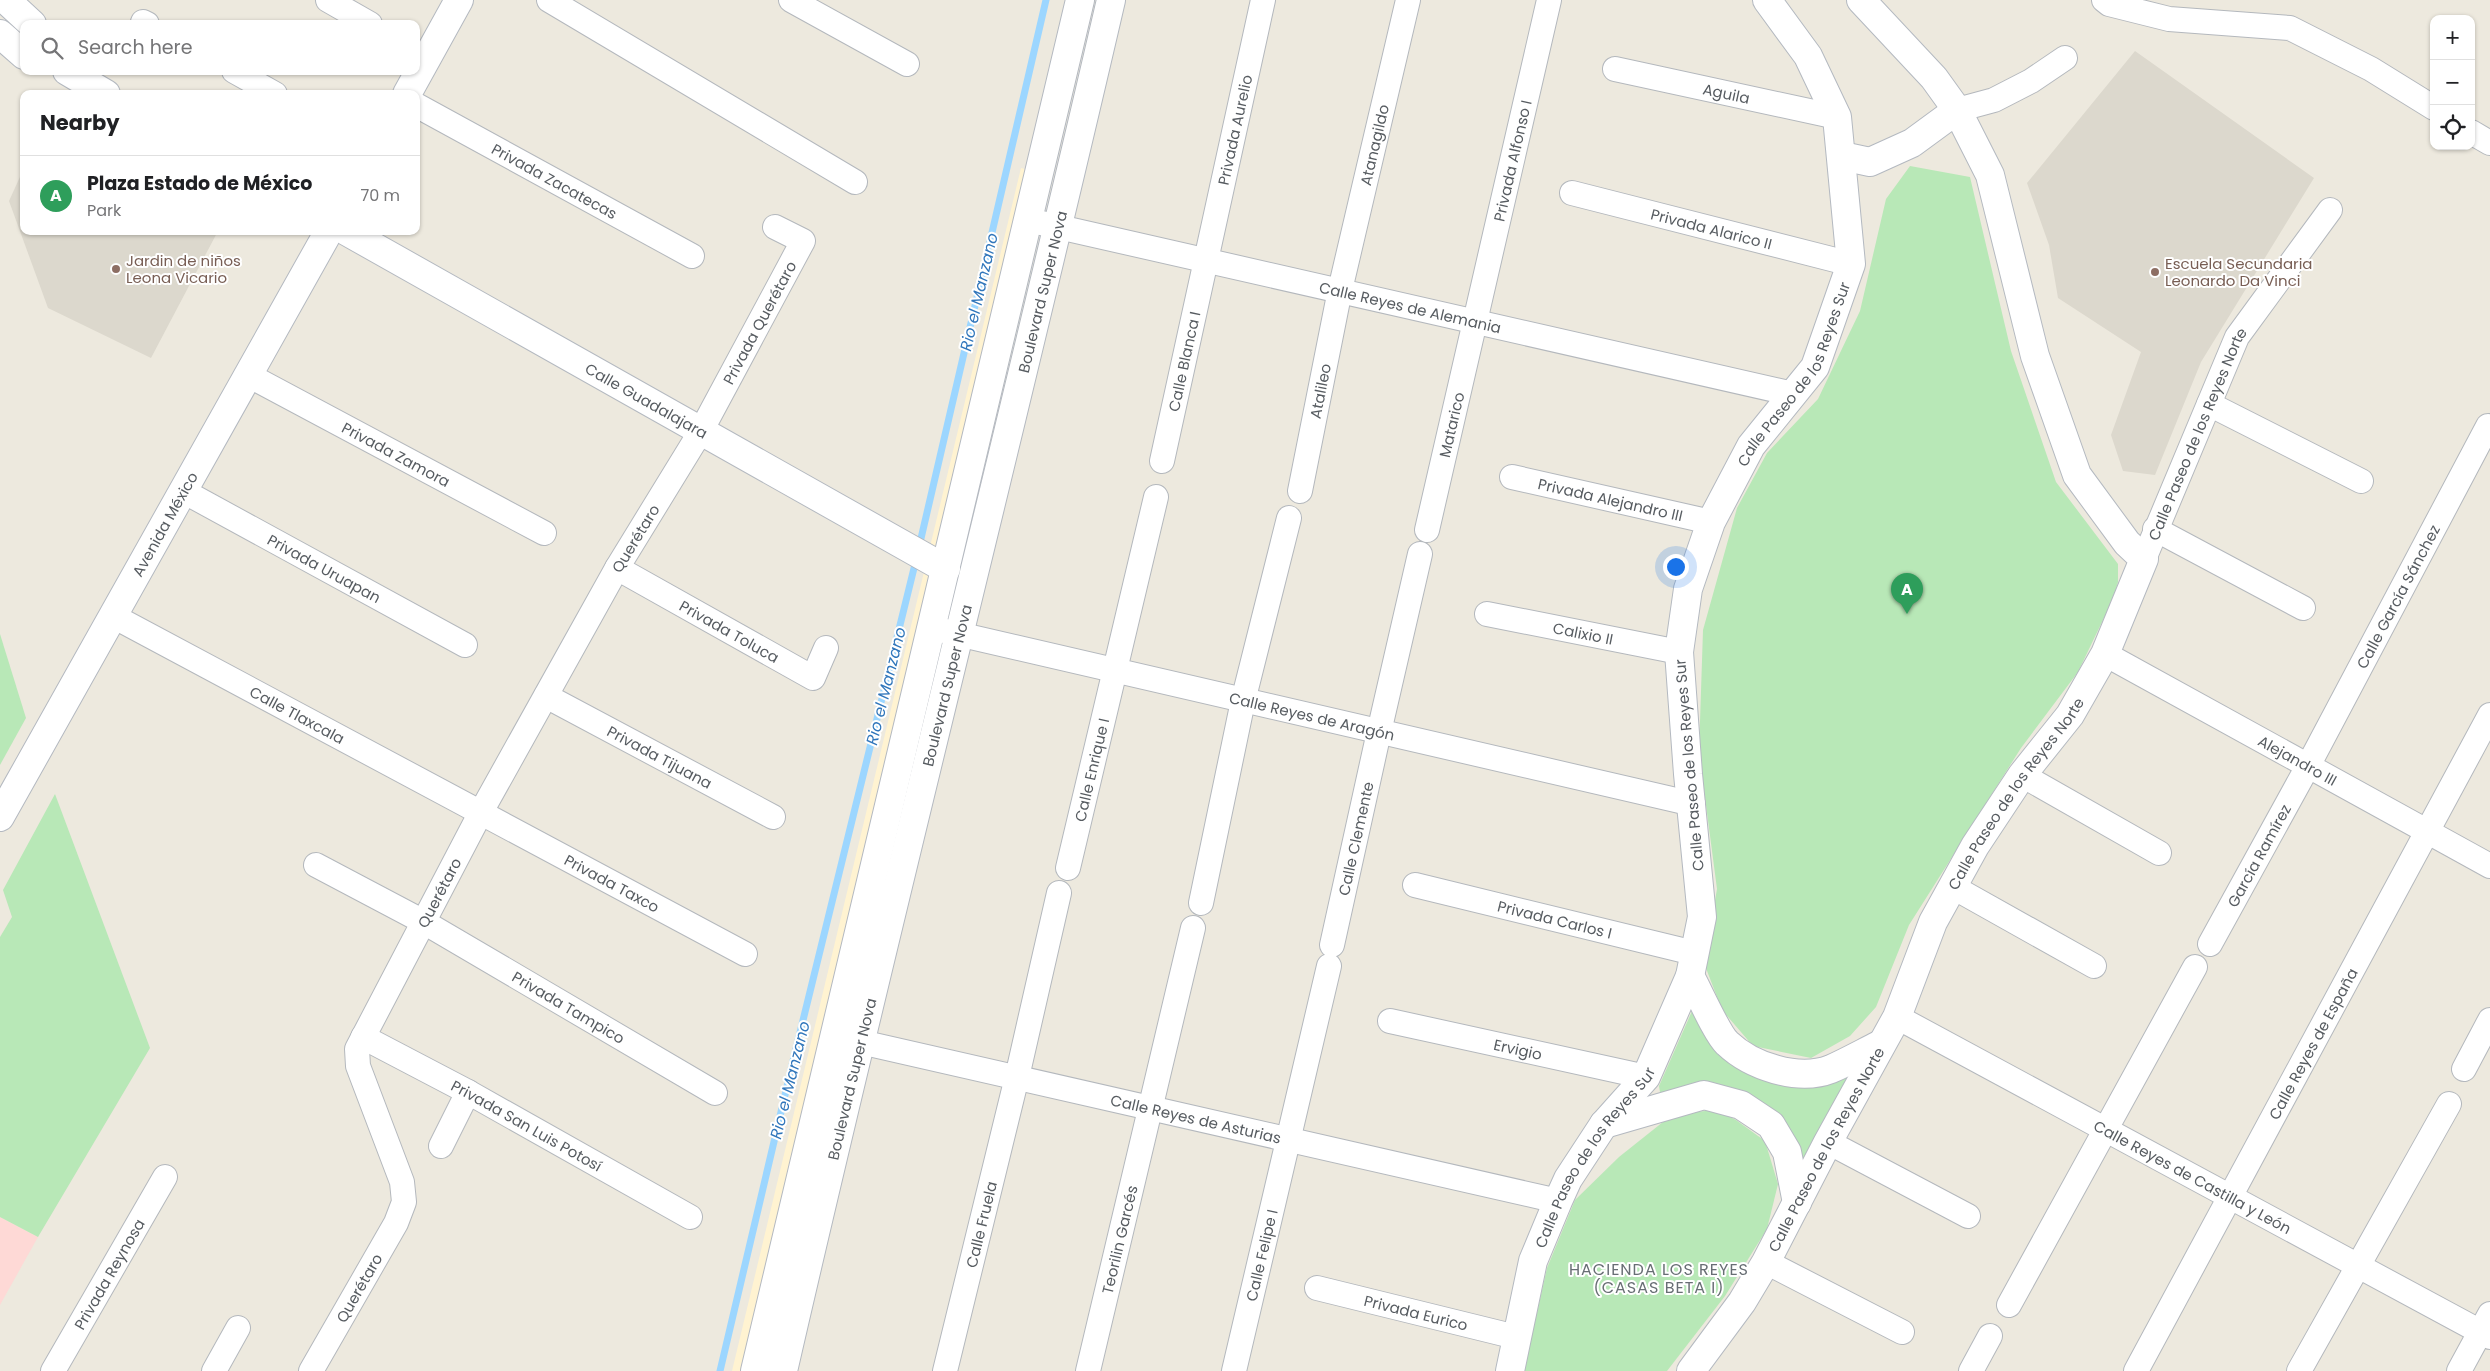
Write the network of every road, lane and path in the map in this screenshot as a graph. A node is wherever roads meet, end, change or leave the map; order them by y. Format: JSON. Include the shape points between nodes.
{"nodes":[{"id":1,"x":328,"y":0,"type":"edge"},
{"id":2,"x":460,"y":0,"type":"edge"},
{"id":3,"x":550,"y":0,"type":"edge"},
{"id":4,"x":791,"y":0,"type":"edge"},
{"id":5,"x":1080,"y":0,"type":"edge"},
{"id":6,"x":1112,"y":0,"type":"edge"},
{"id":7,"x":1263,"y":0,"type":"edge"},
{"id":8,"x":1408,"y":0,"type":"edge"},
{"id":9,"x":1549,"y":0,"type":"edge"},
{"id":10,"x":1767,"y":0,"type":"edge"},
{"id":11,"x":1861,"y":0,"type":"edge"},
{"id":12,"x":2104,"y":0,"type":"edge"},
{"id":13,"x":363,"y":20,"type":"edge"},
{"id":14,"x":0,"y":34,"type":"edge"},
{"id":15,"x":20,"y":52,"type":"edge"},
{"id":16,"x":422,"y":53,"type":"edge"},
{"id":17,"x":2065,"y":58,"type":"dead end"},
{"id":18,"x":907,"y":64,"type":"dead end"},
{"id":19,"x":1615,"y":69,"type":"dead end"},
{"id":20,"x":74,"y":75,"type":"edge"},
{"id":21,"x":241,"y":75,"type":"edge"},
{"id":22,"x":414,"y":75,"type":"edge"},
{"id":23,"x":99,"y":90,"type":"edge"},
{"id":24,"x":268,"y":90,"type":"edge"},
{"id":25,"x":408,"y":90,"type":"edge"},
{"id":26,"x":2430,"y":106,"type":"edge"},
{"id":27,"x":420,"y":107,"type":"edge"},
{"id":28,"x":1958,"y":110,"type":"junction"},
{"id":29,"x":1837,"y":118,"type":"junction"},
{"id":30,"x":2475,"y":134,"type":"edge"},
{"id":31,"x":2490,"y":143,"type":"edge"},
{"id":32,"x":1842,"y":156,"type":"junction"},
{"id":33,"x":855,"y":182,"type":"dead end"},
{"id":34,"x":1572,"y":193,"type":"dead end"},
{"id":35,"x":2330,"y":210,"type":"dead end"},
{"id":36,"x":1028,"y":220,"type":"junction"},
{"id":37,"x":1059,"y":227,"type":"junction"},
{"id":38,"x":775,"y":228,"type":"dead end"},
{"id":39,"x":327,"y":235,"type":"edge"},
{"id":40,"x":353,"y":235,"type":"edge"},
{"id":41,"x":692,"y":256,"type":"dead end"},
{"id":42,"x":1206,"y":260,"type":"junction"},
{"id":43,"x":1851,"y":264,"type":"junction"},
{"id":44,"x":1340,"y":290,"type":"junction"},
{"id":45,"x":1473,"y":321,"type":"junction"},
{"id":46,"x":248,"y":375,"type":"junction"},
{"id":47,"x":1793,"y":394,"type":"junction"},
{"id":48,"x":2209,"y":404,"type":"junction"},
{"id":49,"x":2488,"y":426,"type":"dead end"},
{"id":50,"x":701,"y":431,"type":"junction"},
{"id":51,"x":1162,"y":461,"type":"dead end"},
{"id":52,"x":1512,"y":477,"type":"dead end"},
{"id":53,"x":2361,"y":480,"type":"dead end"},
{"id":54,"x":183,"y":491,"type":"junction"},
{"id":55,"x":1300,"y":491,"type":"dead end"},
{"id":56,"x":1156,"y":498,"type":"dead end"},
{"id":57,"x":1289,"y":518,"type":"dead end"},
{"id":58,"x":1710,"y":522,"type":"junction"},
{"id":59,"x":2156,"y":529,"type":"junction"},
{"id":60,"x":1427,"y":530,"type":"dead end"},
{"id":61,"x":544,"y":533,"type":"dead end"},
{"id":62,"x":1420,"y":554,"type":"dead end"},
{"id":63,"x":2144,"y":559,"type":"junction"},
{"id":64,"x":940,"y":566,"type":"junction"},
{"id":65,"x":617,"y":568,"type":"junction"},
{"id":66,"x":2304,"y":608,"type":"dead end"},
{"id":67,"x":1487,"y":614,"type":"dead end"},
{"id":68,"x":113,"y":616,"type":"junction"},
{"id":69,"x":932,"y":628,"type":"junction"},
{"id":70,"x":959,"y":635,"type":"junction"},
{"id":71,"x":465,"y":645,"type":"dead end"},
{"id":72,"x":826,"y":648,"type":"dead end"},
{"id":73,"x":1679,"y":652,"type":"junction"},
{"id":74,"x":2106,"y":654,"type":"junction"},
{"id":75,"x":1113,"y":671,"type":"junction"},
{"id":76,"x":546,"y":696,"type":"junction"},
{"id":77,"x":1243,"y":701,"type":"junction"},
{"id":78,"x":2490,"y":715,"type":"edge"},
{"id":79,"x":1379,"y":732,"type":"junction"},
{"id":80,"x":2308,"y":766,"type":"junction"},
{"id":81,"x":2022,"y":775,"type":"junction"},
{"id":82,"x":1693,"y":804,"type":"junction"},
{"id":83,"x":481,"y":812,"type":"junction"},
{"id":84,"x":0,"y":817,"type":"edge"},
{"id":85,"x":773,"y":817,"type":"dead end"},
{"id":86,"x":2428,"y":832,"type":"junction"},
{"id":87,"x":2159,"y":853,"type":"dead end"},
{"id":88,"x":316,"y":865,"type":"dead end"},
{"id":89,"x":2490,"y":866,"type":"edge"},
{"id":90,"x":1068,"y":868,"type":"dead end"},
{"id":91,"x":1415,"y":885,"type":"dead end"},
{"id":92,"x":1953,"y":887,"type":"junction"},
{"id":93,"x":1060,"y":893,"type":"dead end"},
{"id":94,"x":1201,"y":903,"type":"dead end"},
{"id":95,"x":422,"y":921,"type":"junction"},
{"id":96,"x":1193,"y":928,"type":"dead end"},
{"id":97,"x":2210,"y":944,"type":"dead end"},
{"id":98,"x":745,"y":954,"type":"dead end"},
{"id":99,"x":1692,"y":965,"type":"junction"},
{"id":100,"x":2094,"y":966,"type":"dead end"},
{"id":101,"x":2195,"y":967,"type":"dead end"},
{"id":102,"x":1897,"y":1017,"type":"junction"},
{"id":103,"x":2490,"y":1020,"type":"edge"},
{"id":104,"x":1390,"y":1021,"type":"dead end"},
{"id":105,"x":362,"y":1037,"type":"junction"},
{"id":106,"x":847,"y":1038,"type":"junction"},
{"id":107,"x":1879,"y":1045,"type":"junction"},
{"id":108,"x":2464,"y":1069,"type":"dead end"},
{"id":109,"x":1017,"y":1077,"type":"junction"},
{"id":110,"x":1646,"y":1078,"type":"junction"},
{"id":111,"x":468,"y":1092,"type":"junction"},
{"id":112,"x":716,"y":1093,"type":"dead end"},
{"id":113,"x":2449,"y":1104,"type":"dead end"},
{"id":114,"x":1150,"y":1107,"type":"junction"},
{"id":115,"x":1604,"y":1124,"type":"junction"},
{"id":116,"x":2107,"y":1130,"type":"junction"},
{"id":117,"x":1287,"y":1139,"type":"junction"},
{"id":118,"x":1828,"y":1142,"type":"junction"},
{"id":119,"x":441,"y":1146,"type":"dead end"},
{"id":120,"x":165,"y":1177,"type":"dead end"},
{"id":121,"x":2230,"y":1197,"type":"junction"},
{"id":122,"x":1558,"y":1201,"type":"junction"},
{"id":123,"x":1797,"y":1203,"type":"junction"},
{"id":124,"x":1968,"y":1216,"type":"dead end"},
{"id":125,"x":690,"y":1217,"type":"dead end"},
{"id":126,"x":1766,"y":1262,"type":"junction"},
{"id":127,"x":2358,"y":1266,"type":"junction"},
{"id":128,"x":1317,"y":1288,"type":"dead end"},
{"id":129,"x":2009,"y":1305,"type":"dead end"},
{"id":130,"x":238,"y":1328,"type":"dead end"},
{"id":131,"x":2487,"y":1328,"type":"edge"},
{"id":132,"x":1902,"y":1332,"type":"dead end"},
{"id":133,"x":1990,"y":1336,"type":"dead end"},
{"id":134,"x":1516,"y":1337,"type":"junction"},
{"id":135,"x":53,"y":1371,"type":"edge"},
{"id":136,"x":214,"y":1371,"type":"edge"},
{"id":137,"x":311,"y":1371,"type":"edge"},
{"id":138,"x":755,"y":1371,"type":"edge"},
{"id":139,"x":783,"y":1371,"type":"edge"},
{"id":140,"x":945,"y":1371,"type":"edge"},
{"id":141,"x":1088,"y":1371,"type":"edge"},
{"id":142,"x":1234,"y":1371,"type":"edge"},
{"id":143,"x":1510,"y":1371,"type":"edge"},
{"id":144,"x":1690,"y":1371,"type":"edge"},
{"id":145,"x":1971,"y":1371,"type":"edge"},
{"id":146,"x":2136,"y":1371,"type":"edge"},
{"id":147,"x":2299,"y":1371,"type":"edge"},
{"id":148,"x":2459,"y":1371,"type":"edge"}],
"edges":[{"from":1,"to":13,"type":"street"},
{"from":2,"to":16,"type":"street"},
{"from":3,"to":33,"type":"street"},
{"from":4,"to":18,"type":"street"},
{"from":5,"to":36,"type":"street","name":"Boulevard Super Nova"},
{"from":6,"to":37,"type":"street","name":"Boulevard Super Nova"},
{"from":7,"to":42,"type":"street","name":"Privada Aurelio"},
{"from":8,"to":44,"type":"street","name":"Atanagildo"},
{"from":9,"to":45,"type":"street","name":"Privada Alfonso I"},
{"from":10,"to":29,"type":"street","name":"Calle Paseo de los Reyes Sur","via":[[1808,56]]},
{"from":11,"to":28,"type":"street","via":[[1934,78]]},
{"from":12,"to":26,"type":"street","via":[[2169,19],[2290,28],[2371,69]]},
{"from":14,"to":15,"type":"street"},
{"from":17,"to":28,"type":"street","via":[[1994,100]]},
{"from":19,"to":29,"type":"street","name":"Aguila"},
{"from":20,"to":23,"type":"street"},
{"from":21,"to":24,"type":"street"},
{"from":22,"to":25,"type":"street"},
{"from":27,"to":41,"type":"street","name":"Privada Zacatecas"},
{"from":28,"to":32,"type":"street","via":[[1912,143],[1870,162]]},
{"from":28,"to":63,"type":"street","via":[[1990,175],[2035,356],[2077,474],[2127,543]]},
{"from":29,"to":32,"type":"street","name":"Calle Paseo de los Reyes Sur"},
{"from":30,"to":31,"type":"street"},
{"from":32,"to":43,"type":"street","name":"Calle Paseo de los Reyes Sur"},
{"from":34,"to":43,"type":"street","name":"Privada Alarico II"},
{"from":35,"to":48,"type":"street","name":"Calle Paseo de los Reyes Norte","via":[[2237,337]]},
{"from":36,"to":37,"type":"street","name":"Calle Reyes de Alemania"},
{"from":36,"to":64,"type":"street","name":"Boulevard Super Nova"},
{"from":37,"to":42,"type":"street","name":"Calle Reyes de Alemania"},
{"from":37,"to":70,"type":"street","name":"Boulevard Super Nova"},
{"from":38,"to":50,"type":"street","name":"Privada Querétaro","via":[[803,241]]},
{"from":39,"to":46,"type":"street","name":"Avenida México"},
{"from":40,"to":50,"type":"street","name":"Calle Guadalajara"},
{"from":42,"to":44,"type":"street","name":"Calle Reyes de Alemania"},
{"from":42,"to":51,"type":"street","name":"Calle Blanca I"},
{"from":43,"to":47,"type":"street","name":"Calle Paseo de los Reyes Sur","via":[[1815,367]]},
{"from":44,"to":45,"type":"street","name":"Calle Reyes de Alemania"},
{"from":44,"to":55,"type":"street","name":"Atalileo"},
{"from":45,"to":47,"type":"street","name":"Calle Reyes de Alemania"},
{"from":45,"to":60,"type":"street","name":"Matarico"},
{"from":46,"to":54,"type":"street","name":"Avenida México"},
{"from":46,"to":61,"type":"street","name":"Privada Zamora"},
{"from":47,"to":58,"type":"street","name":"Calle Paseo de los Reyes Sur","via":[[1751,446]]},
{"from":48,"to":53,"type":"street"},
{"from":48,"to":59,"type":"street","name":"Calle Paseo de los Reyes Norte"},
{"from":49,"to":80,"type":"street","name":"Calle García Sánchez"},
{"from":50,"to":64,"type":"street","name":"Calle Guadalajara"},
{"from":50,"to":65,"type":"street","name":"Querétaro"},
{"from":52,"to":58,"type":"street","name":"Privada Alejandro III"},
{"from":54,"to":68,"type":"street","name":"Avenida México"},
{"from":54,"to":71,"type":"street","name":"Privada Uruapan"},
{"from":56,"to":75,"type":"street","name":"Calle Enrique I"},
{"from":57,"to":77,"type":"street"},
{"from":58,"to":73,"type":"street","name":"Calle Paseo de los Reyes Sur","via":[[1688,589]]},
{"from":59,"to":63,"type":"street","name":"Calle Paseo de los Reyes Norte"},
{"from":59,"to":66,"type":"street"},
{"from":62,"to":79,"type":"street","name":"Calle Clemente"},
{"from":63,"to":74,"type":"street","name":"Calle Paseo de los Reyes Norte"},
{"from":64,"to":69,"type":"street","name":"Boulevard Super Nova"},
{"from":65,"to":72,"type":"street","name":"Privada Toluca","via":[[813,678]]},
{"from":65,"to":76,"type":"street","name":"Querétaro"},
{"from":67,"to":73,"type":"street","name":"Calixio II"},
{"from":68,"to":83,"type":"street","name":"Calle Tlaxcala"},
{"from":68,"to":84,"type":"street","name":"Avenida México"},
{"from":69,"to":70,"type":"street","name":"Calle Reyes de Aragón"},
{"from":69,"to":106,"type":"street","name":"Boulevard Super Nova"},
{"from":70,"to":75,"type":"street","name":"Calle Reyes de Aragón"},
{"from":70,"to":106,"type":"street","name":"Boulevard Super Nova"},
{"from":73,"to":82,"type":"street","name":"Calle Paseo de los Reyes Sur"},
{"from":74,"to":80,"type":"street","name":"Alejandro III"},
{"from":74,"to":81,"type":"street","name":"Calle Paseo de los Reyes Norte","via":[[2070,715]]},
{"from":75,"to":77,"type":"street","name":"Calle Reyes de Aragón"},
{"from":75,"to":90,"type":"street","name":"Calle Enrique I"},
{"from":76,"to":83,"type":"street","name":"Querétaro"},
{"from":76,"to":85,"type":"street","name":"Privada Tijuana"},
{"from":77,"to":79,"type":"street","name":"Calle Reyes de Aragón"},
{"from":77,"to":94,"type":"street"},
{"from":78,"to":86,"type":"street","name":"Calle Reyes de España"},
{"from":79,"to":82,"type":"street","name":"Calle Reyes de Aragón"},
{"from":79,"to":117,"type":"street","name":"Calle Clemente","via":[[1331,956]]},
{"from":80,"to":86,"type":"street","name":"Alejandro III"},
{"from":80,"to":97,"type":"street","name":"García Ramírez"},
{"from":81,"to":87,"type":"street"},
{"from":81,"to":92,"type":"street","name":"Calle Paseo de los Reyes Norte","via":[[1975,846]]},
{"from":82,"to":99,"type":"street","name":"Calle Paseo de los Reyes Sur","via":[[1702,917]]},
{"from":83,"to":95,"type":"street","name":"Querétaro"},
{"from":83,"to":98,"type":"street","name":"Privada Taxco"},
{"from":86,"to":89,"type":"street","name":"Alejandro III"},
{"from":86,"to":121,"type":"street","name":"Calle Reyes de España"},
{"from":88,"to":95,"type":"street","name":"Privada Tampico"},
{"from":91,"to":99,"type":"street","name":"Privada Carlos I"},
{"from":92,"to":100,"type":"street"},
{"from":92,"to":102,"type":"street","name":"Calle Paseo de los Reyes Norte","via":[[1933,922]]},
{"from":93,"to":109,"type":"street","name":"Calle Fruela"},
{"from":95,"to":105,"type":"street","name":"Querétaro"},
{"from":95,"to":112,"type":"street","name":"Privada Tampico"},
{"from":96,"to":114,"type":"street","name":"Teorilin Garcés"},
{"from":99,"to":107,"type":"street","via":[[1726,1042],[1753,1061],[1803,1073],[1829,1070]]},
{"from":99,"to":110,"type":"street","name":"Calle Paseo de los Reyes Sur"},
{"from":101,"to":116,"type":"street"},
{"from":102,"to":107,"type":"street","name":"Calle Paseo de los Reyes Norte"},
{"from":102,"to":116,"type":"street","name":"Calle Reyes de Castilla y León"},
{"from":103,"to":108,"type":"street"},
{"from":104,"to":110,"type":"street","name":"Ervigio"},
{"from":105,"to":111,"type":"street","name":"Privada San Luis Potosí"},
{"from":105,"to":137,"type":"street","name":"Querétaro","via":[[357,1049],[358,1066],[402,1182],[404,1202],[396,1223]]},
{"from":106,"to":109,"type":"street","name":"Calle Reyes de Asturias"},
{"from":106,"to":138,"type":"street","name":"Boulevard Super Nova"},
{"from":106,"to":139,"type":"street","name":"Boulevard Super Nova"},
{"from":107,"to":118,"type":"street","name":"Calle Paseo de los Reyes Norte"},
{"from":109,"to":114,"type":"street","name":"Calle Reyes de Asturias"},
{"from":109,"to":140,"type":"street","name":"Calle Fruela"},
{"from":110,"to":115,"type":"street","name":"Calle Paseo de los Reyes Sur"},
{"from":111,"to":119,"type":"street"},
{"from":111,"to":125,"type":"street","name":"Privada San Luis Potosí"},
{"from":113,"to":127,"type":"street"},
{"from":114,"to":117,"type":"street","name":"Calle Reyes de Asturias"},
{"from":114,"to":141,"type":"street","name":"Teorilin Garcés"},
{"from":115,"to":122,"type":"street","name":"Calle Paseo de los Reyes Sur","via":[[1568,1179]]},
{"from":115,"to":123,"type":"street","via":[[1704,1095],[1741,1104],[1770,1125],[1787,1152]]},
{"from":116,"to":121,"type":"street","name":"Calle Reyes de Castilla y León"},
{"from":116,"to":129,"type":"street"},
{"from":117,"to":122,"type":"street","name":"Calle Reyes de Asturias"},
{"from":117,"to":142,"type":"street","name":"Calle Felipe I"},
{"from":118,"to":123,"type":"street","name":"Calle Paseo de los Reyes Norte"},
{"from":118,"to":124,"type":"street"},
{"from":120,"to":135,"type":"street","name":"Privada Reynosa"},
{"from":121,"to":127,"type":"street","name":"Calle Reyes de Castilla y León"},
{"from":121,"to":146,"type":"street","name":"Calle Reyes de España"},
{"from":122,"to":134,"type":"street","name":"Calle Paseo de los Reyes Sur","via":[[1533,1262]]},
{"from":123,"to":126,"type":"street","name":"Calle Paseo de los Reyes Norte"},
{"from":126,"to":132,"type":"street"},
{"from":126,"to":144,"type":"street","name":"Calle Paseo de los Reyes Norte","via":[[1742,1302]]},
{"from":127,"to":131,"type":"street","name":"Calle Reyes de Castilla y León"},
{"from":127,"to":147,"type":"street"},
{"from":128,"to":134,"type":"street","name":"Privada Eurico"},
{"from":130,"to":136,"type":"street"},
{"from":131,"to":148,"type":"street"},
{"from":133,"to":145,"type":"street"},
{"from":134,"to":143,"type":"street","name":"Calle Paseo de los Reyes Sur"}]}
